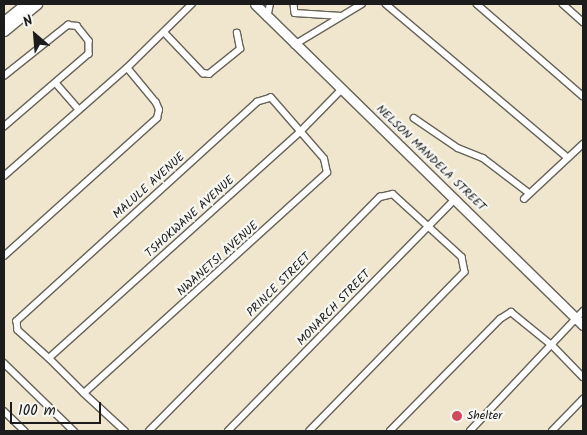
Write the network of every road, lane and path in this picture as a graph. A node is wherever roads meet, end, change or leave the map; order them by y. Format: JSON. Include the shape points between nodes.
{"nodes":[{"id":1,"x":25,"y":4,"type":"edge"},
{"id":2,"x":37,"y":4,"type":"edge"},
{"id":3,"x":192,"y":4,"type":"edge"},
{"id":4,"x":249,"y":4,"type":"edge"},
{"id":5,"x":270,"y":4,"type":"edge"},
{"id":6,"x":294,"y":4,"type":"edge"},
{"id":7,"x":362,"y":4,"type":"edge"},
{"id":8,"x":386,"y":4,"type":"edge"},
{"id":9,"x":477,"y":4,"type":"edge"},
{"id":10,"x":563,"y":4,"type":"edge"},
{"id":11,"x":261,"y":11,"type":"edge"},
{"id":12,"x":341,"y":16,"type":"junction"},
{"id":13,"x":4,"y":21,"type":"edge"},
{"id":14,"x":583,"y":22,"type":"edge"},
{"id":15,"x":4,"y":31,"type":"edge"},
{"id":16,"x":164,"y":32,"type":"junction"},
{"id":17,"x":237,"y":33,"type":"dead end"},
{"id":18,"x":294,"y":44,"type":"junction"},
{"id":19,"x":127,"y":68,"type":"junction"},
{"id":20,"x":4,"y":76,"type":"edge"},
{"id":21,"x":56,"y":83,"type":"junction"},
{"id":22,"x":342,"y":89,"type":"junction"},
{"id":23,"x":583,"y":96,"type":"edge"},
{"id":24,"x":78,"y":108,"type":"junction"},
{"id":25,"x":414,"y":118,"type":"dead end"},
{"id":26,"x":4,"y":128,"type":"edge"},
{"id":27,"x":301,"y":131,"type":"junction"},
{"id":28,"x":583,"y":144,"type":"edge"},
{"id":29,"x":568,"y":158,"type":"junction"},
{"id":30,"x":4,"y":176,"type":"edge"},
{"id":31,"x":528,"y":192,"type":"junction"},
{"id":32,"x":524,"y":198,"type":"dead end"},
{"id":33,"x":455,"y":199,"type":"junction"},
{"id":34,"x":429,"y":225,"type":"junction"},
{"id":35,"x":4,"y":256,"type":"edge"},
{"id":36,"x":583,"y":311,"type":"edge"},
{"id":37,"x":576,"y":318,"type":"junction"},
{"id":38,"x":583,"y":325,"type":"edge"},
{"id":39,"x":553,"y":346,"type":"junction"},
{"id":40,"x":49,"y":358,"type":"junction"},
{"id":41,"x":4,"y":363,"type":"edge"},
{"id":42,"x":583,"y":377,"type":"edge"},
{"id":43,"x":84,"y":393,"type":"junction"},
{"id":44,"x":583,"y":399,"type":"edge"},
{"id":45,"x":4,"y":411,"type":"edge"},
{"id":46,"x":25,"y":431,"type":"edge"},
{"id":47,"x":74,"y":431,"type":"edge"},
{"id":48,"x":125,"y":431,"type":"edge"},
{"id":49,"x":149,"y":431,"type":"edge"},
{"id":50,"x":228,"y":431,"type":"edge"},
{"id":51,"x":310,"y":431,"type":"edge"},
{"id":52,"x":390,"y":431,"type":"edge"},
{"id":53,"x":470,"y":431,"type":"edge"},
{"id":54,"x":552,"y":431,"type":"edge"}],
"edges":[{"from":1,"to":13,"type":"street"},
{"from":2,"to":15,"type":"street"},
{"from":3,"to":16,"type":"street"},
{"from":4,"to":11,"type":"street","name":"NELSON MANDELA STREET"},
{"from":5,"to":11,"type":"street"},
{"from":6,"to":12,"type":"street","via":[[295,12]]},
{"from":7,"to":12,"type":"street"},
{"from":8,"to":29,"type":"street"},
{"from":9,"to":23,"type":"street"},
{"from":10,"to":14,"type":"street"},
{"from":11,"to":18,"type":"street","name":"NELSON MANDELA STREET"},
{"from":12,"to":18,"type":"street"},
{"from":16,"to":17,"type":"street","via":[[203,73],[209,74],[240,49]]},
{"from":16,"to":19,"type":"street"},
{"from":18,"to":22,"type":"street","name":"NELSON MANDELA STREET"},
{"from":19,"to":24,"type":"street"},
{"from":19,"to":35,"type":"street","via":[[156,103],[159,110],[157,118]]},
{"from":20,"to":21,"type":"street","via":[[68,25],[75,25],[90,41],[89,54]]},
{"from":21,"to":24,"type":"street"},
{"from":21,"to":26,"type":"street"},
{"from":22,"to":27,"type":"street","name":"TSHOKWANE AVENUE"},
{"from":22,"to":33,"type":"street","name":"NELSON MANDELA STREET"},
{"from":24,"to":30,"type":"street"},
{"from":25,"to":31,"type":"street","via":[[458,148],[483,158]]},
{"from":27,"to":40,"type":"street","name":"TSHOKWANE AVENUE"},
{"from":27,"to":40,"type":"street","name":"MALULE AVENUE","via":[[271,98],[258,102],[23,312],[16,326]]},
{"from":27,"to":43,"type":"street","name":"NWANETSI AVENUE","via":[[327,165],[327,173]]},
{"from":28,"to":29,"type":"street"},
{"from":29,"to":31,"type":"street"},
{"from":31,"to":32,"type":"street"},
{"from":33,"to":34,"type":"street","name":"MONARCH STREET"},
{"from":33,"to":37,"type":"street","name":"NELSON MANDELA STREET"},
{"from":34,"to":49,"type":"street","name":"PRINCE STREET","via":[[393,194],[380,197]]},
{"from":34,"to":50,"type":"street","name":"MONARCH STREET"},
{"from":34,"to":51,"type":"street","via":[[462,258],[466,267],[463,276]]},
{"from":36,"to":37,"type":"street"},
{"from":37,"to":38,"type":"street","name":"NELSON MANDELA STREET"},
{"from":37,"to":39,"type":"street"},
{"from":39,"to":42,"type":"street"},
{"from":39,"to":52,"type":"street","via":[[517,314],[506,314]]},
{"from":39,"to":53,"type":"street"},
{"from":40,"to":43,"type":"street"},
{"from":41,"to":47,"type":"street"},
{"from":43,"to":48,"type":"street"},
{"from":44,"to":54,"type":"street"},
{"from":45,"to":46,"type":"street"}]}
